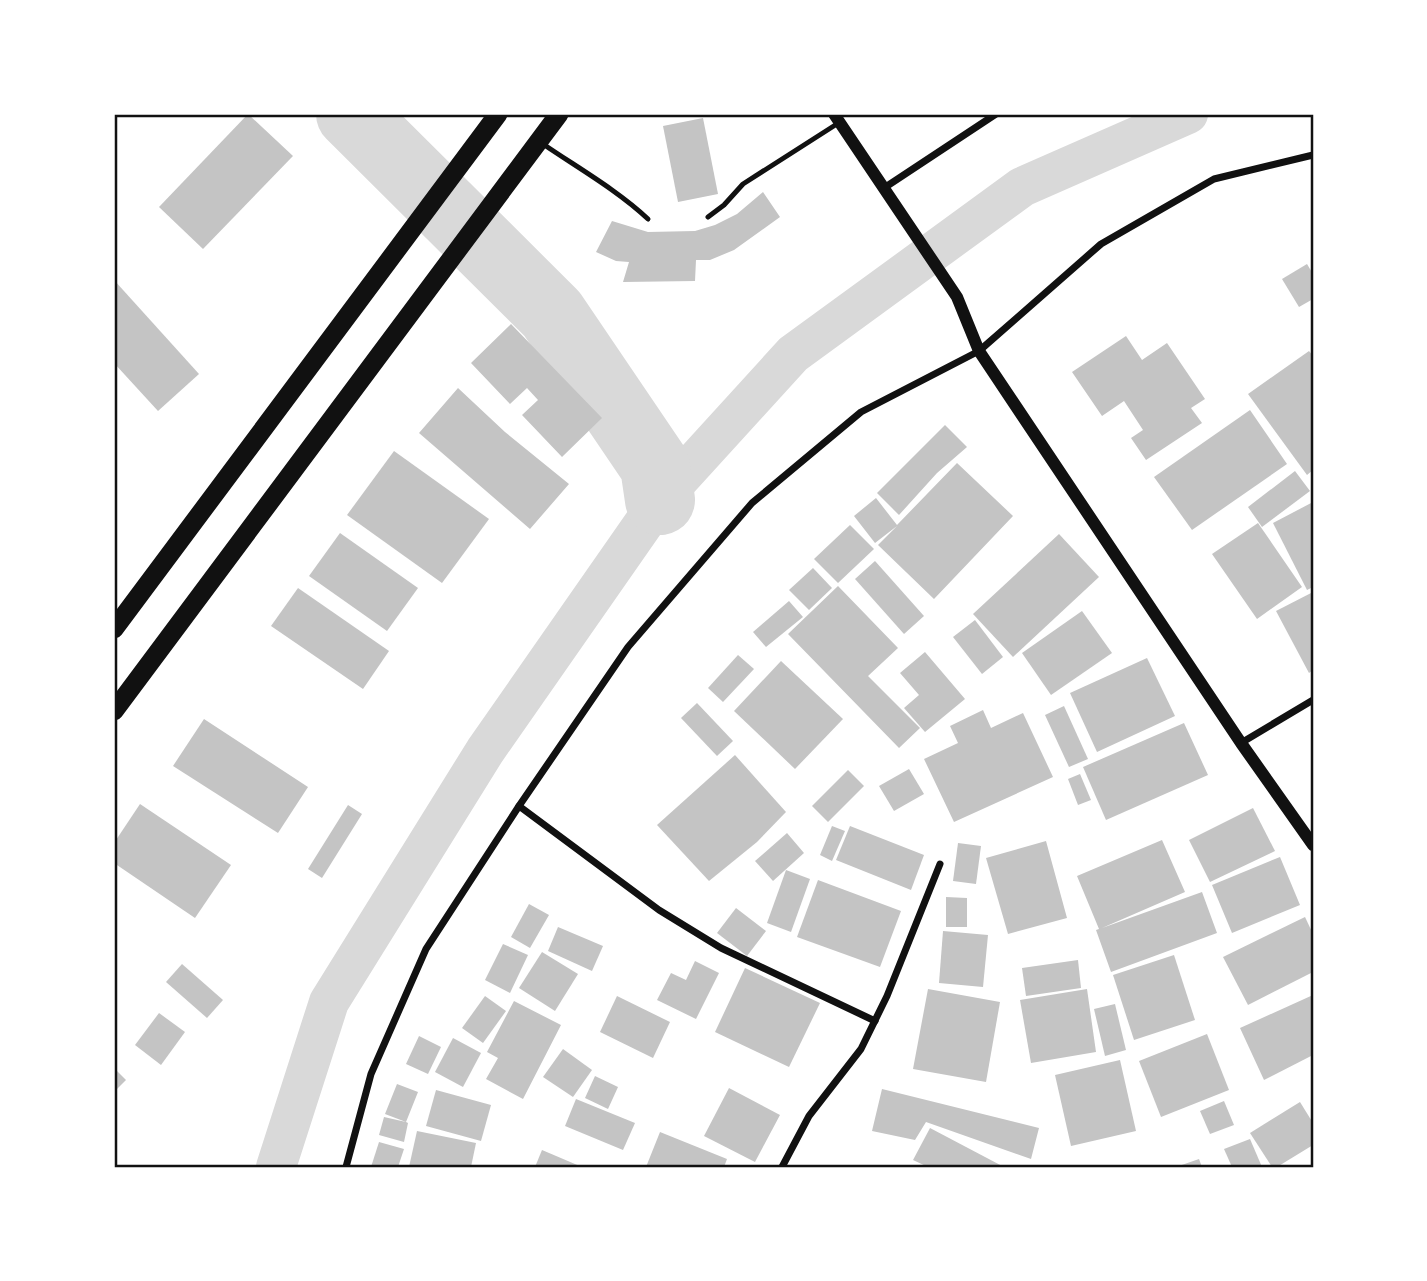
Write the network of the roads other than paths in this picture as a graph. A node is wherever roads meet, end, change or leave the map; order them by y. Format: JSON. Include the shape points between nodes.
{"nodes":[{"id":1,"x":498,"y":114,"type":"edge"},
{"id":2,"x":559,"y":114,"type":"edge"},
{"id":3,"x":996,"y":114,"type":"edge"},
{"id":4,"x":837,"y":118,"type":"edge"},
{"id":5,"x":539,"y":142,"type":"junction"},
{"id":6,"x":1313,"y":155,"type":"edge"},
{"id":7,"x":884,"y":188,"type":"junction"},
{"id":8,"x":708,"y":217,"type":"dead end"},
{"id":9,"x":648,"y":219,"type":"dead end"},
{"id":10,"x":979,"y":351,"type":"junction"},
{"id":11,"x":114,"y":629,"type":"edge"},
{"id":12,"x":1313,"y":700,"type":"edge"},
{"id":13,"x":114,"y":711,"type":"edge"},
{"id":14,"x":1241,"y":743,"type":"junction"},
{"id":15,"x":519,"y":806,"type":"junction"},
{"id":16,"x":1313,"y":845,"type":"edge"},
{"id":17,"x":940,"y":864,"type":"dead end"},
{"id":18,"x":876,"y":1021,"type":"junction"},
{"id":19,"x":346,"y":1167,"type":"edge"},
{"id":20,"x":782,"y":1167,"type":"edge"}],
"edges":[{"from":1,"to":11,"type":"highway"},
{"from":2,"to":5,"type":"highway"},
{"from":3,"to":7,"type":"street"},
{"from":4,"to":7,"type":"street"},
{"from":4,"to":8,"type":"lane","via":[[743,184]]},
{"from":5,"to":9,"type":"lane","via":[[624,196]]},
{"from":5,"to":13,"type":"highway"},
{"from":6,"to":10,"type":"street","via":[[1214,179],[1101,244]]},
{"from":7,"to":10,"type":"street","via":[[957,297]]},
{"from":10,"to":14,"type":"street"},
{"from":10,"to":15,"type":"street","via":[[861,412],[752,503],[628,647]]},
{"from":12,"to":14,"type":"street"},
{"from":14,"to":16,"type":"street"},
{"from":15,"to":18,"type":"street","via":[[659,910],[711,942]]},
{"from":15,"to":19,"type":"street","via":[[426,949],[371,1074]]},
{"from":17,"to":18,"type":"street"},
{"from":18,"to":20,"type":"street","via":[[861,1049],[809,1116]]}]}
